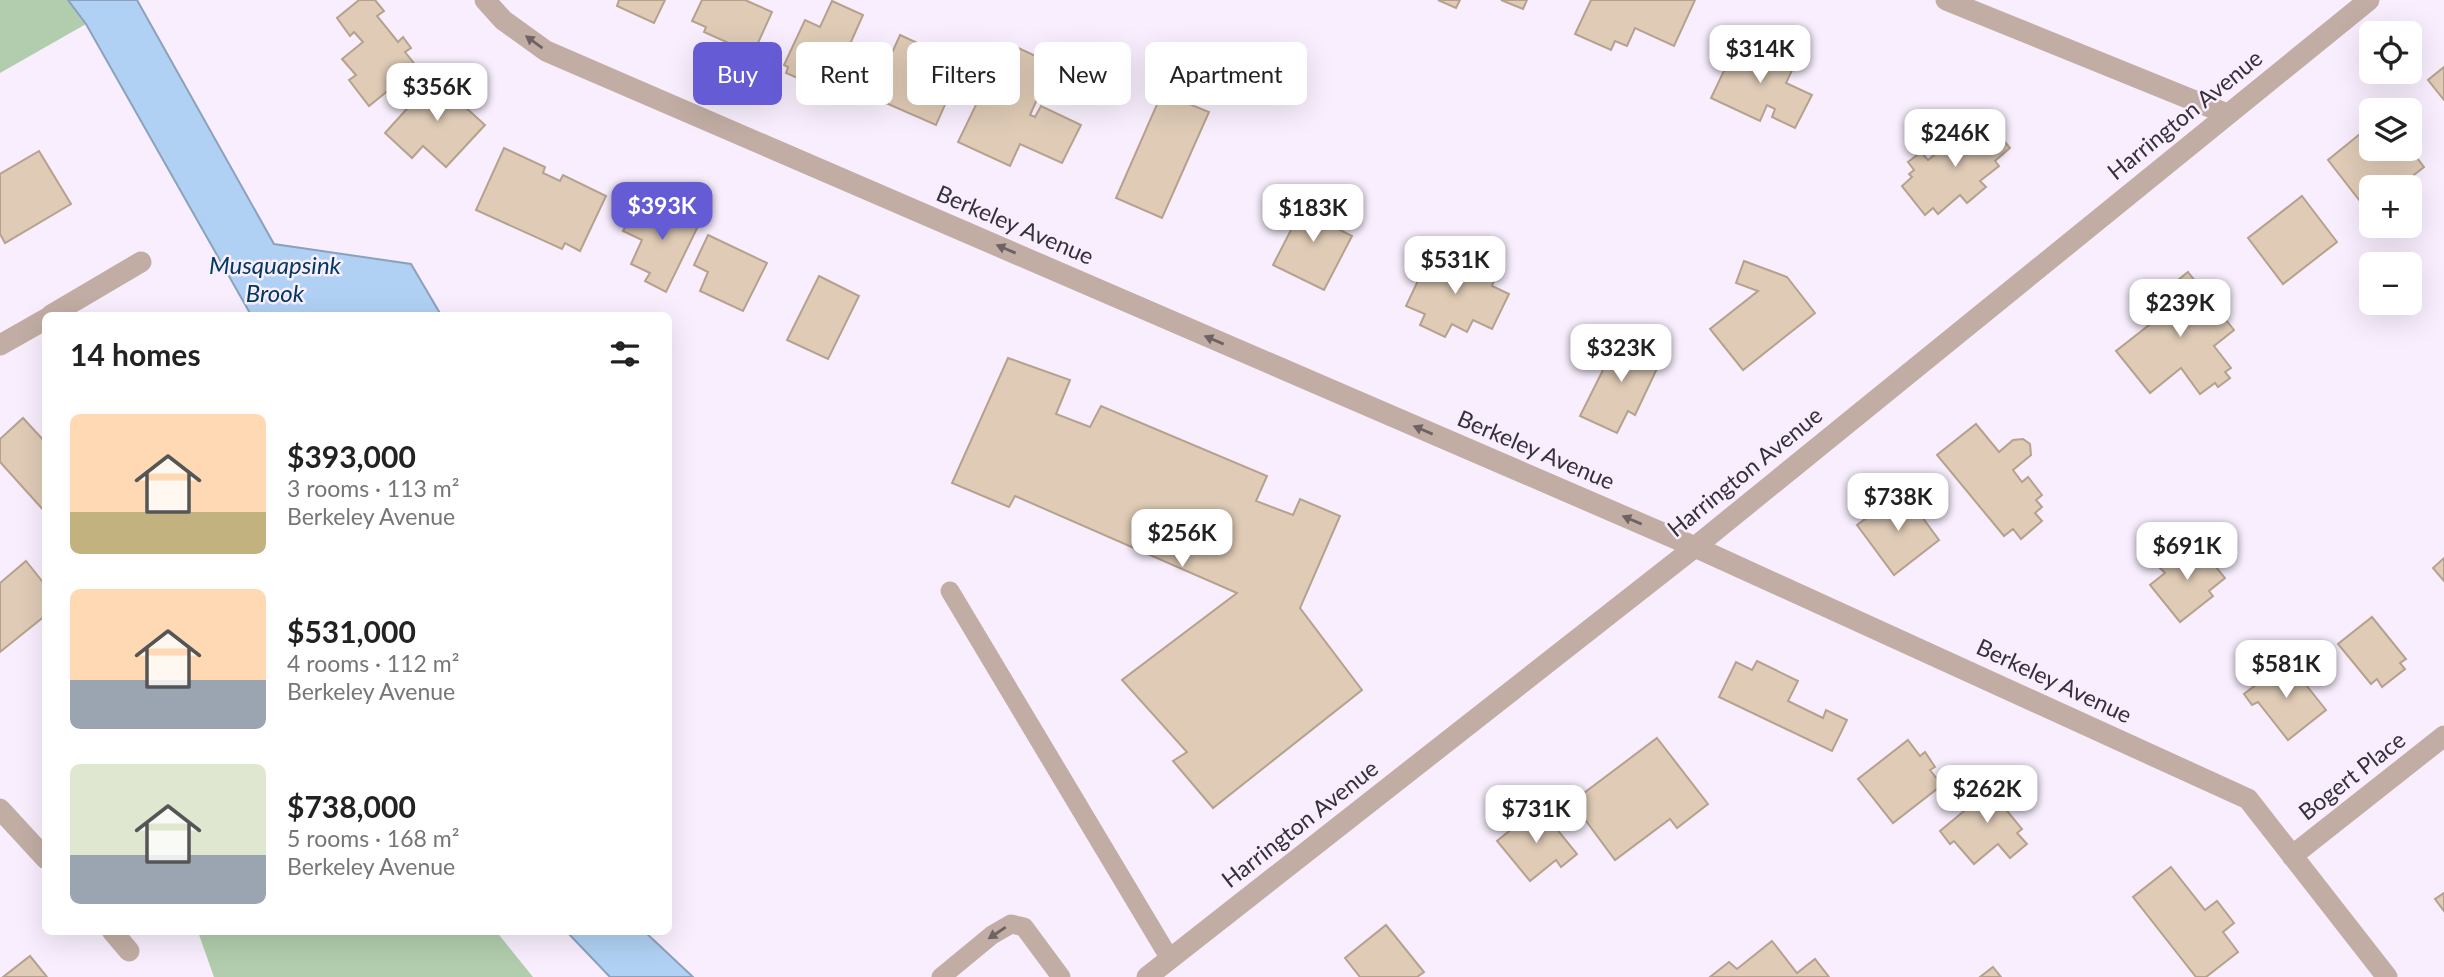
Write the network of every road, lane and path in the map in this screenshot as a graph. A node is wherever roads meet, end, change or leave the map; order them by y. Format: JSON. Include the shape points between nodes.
{"nodes":[{"id":1,"x":485,"y":0,"type":"edge"},
{"id":2,"x":1947,"y":0,"type":"edge"},
{"id":3,"x":2369,"y":0,"type":"edge"},
{"id":4,"x":2227,"y":114,"type":"junction"},
{"id":5,"x":141,"y":262,"type":"dead end"},
{"id":6,"x":56,"y":312,"type":"edge"},
{"id":7,"x":42,"y":320,"type":"edge"},
{"id":8,"x":0,"y":345,"type":"edge"},
{"id":9,"x":1695,"y":547,"type":"junction"},
{"id":10,"x":950,"y":591,"type":"dead end"},
{"id":11,"x":2444,"y":736,"type":"edge"},
{"id":12,"x":0,"y":809,"type":"edge"},
{"id":13,"x":42,"y":855,"type":"edge"},
{"id":14,"x":2292,"y":856,"type":"junction"},
{"id":15,"x":115,"y":935,"type":"edge"},
{"id":16,"x":129,"y":951,"type":"dead end"},
{"id":17,"x":1170,"y":959,"type":"junction"},
{"id":18,"x":942,"y":977,"type":"edge"},
{"id":19,"x":1061,"y":977,"type":"edge"},
{"id":20,"x":1147,"y":977,"type":"edge"},
{"id":21,"x":2387,"y":977,"type":"edge"}],
"edges":[{"from":9,"to":1,"type":"street","name":"Berkeley Avenue","one_way":true,"via":[[546,51],[503,20]]},
{"from":2,"to":4,"type":"street"},
{"from":3,"to":4,"type":"street","name":"Harrington Avenue"},
{"from":4,"to":9,"type":"street","name":"Harrington Avenue"},
{"from":5,"to":6,"type":"street"},
{"from":7,"to":8,"type":"street"},
{"from":9,"to":14,"type":"street","name":"Berkeley Avenue","via":[[2248,799]]},
{"from":9,"to":17,"type":"street","name":"Harrington Avenue"},
{"from":10,"to":17,"type":"lane"},
{"from":11,"to":14,"type":"street","name":"Bogert Place"},
{"from":12,"to":13,"type":"street"},
{"from":14,"to":21,"type":"street","name":"Berkeley Avenue"},
{"from":15,"to":16,"type":"street"},
{"from":17,"to":20,"type":"street","name":"Harrington Avenue"},
{"from":19,"to":18,"type":"lane","one_way":true,"via":[[1024,926],[1010,924]]}]}
